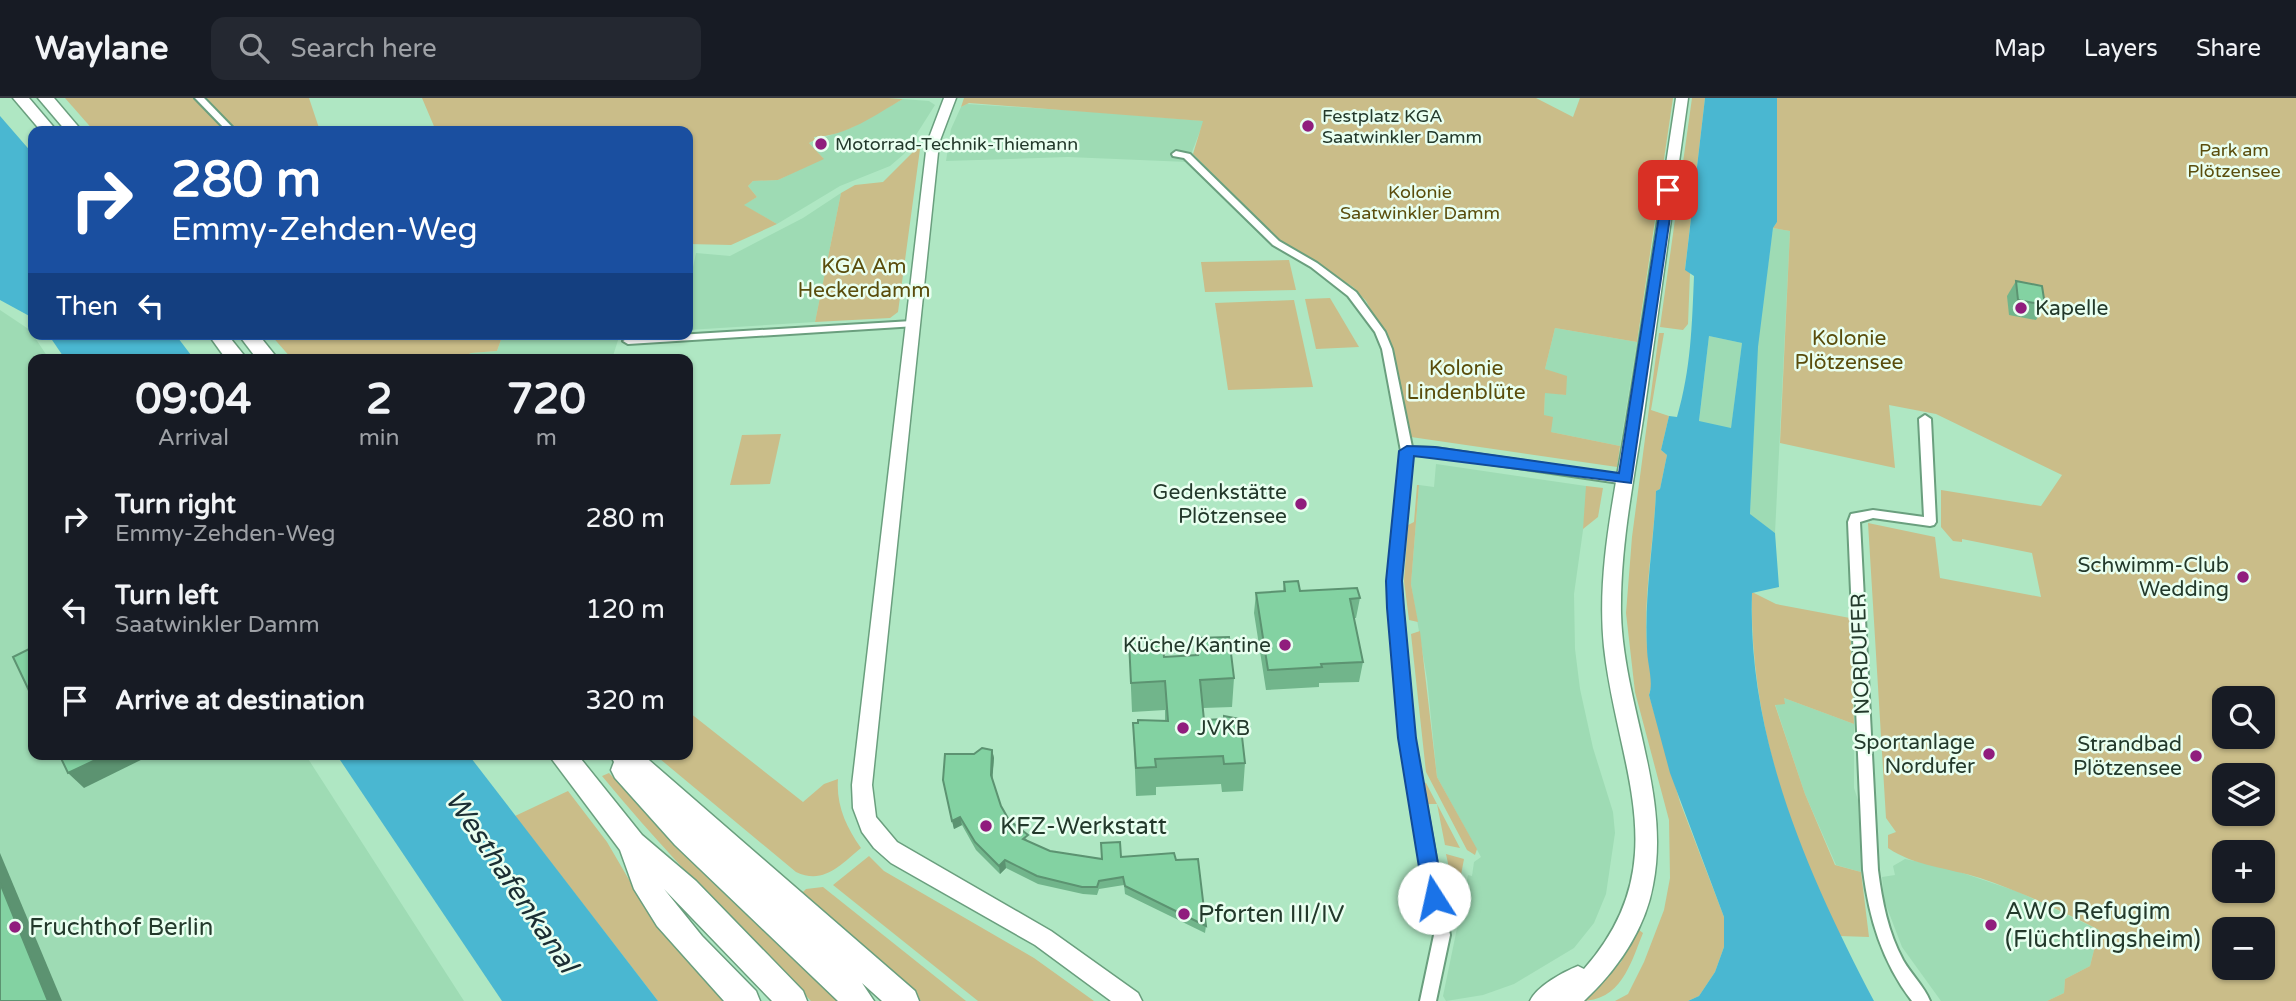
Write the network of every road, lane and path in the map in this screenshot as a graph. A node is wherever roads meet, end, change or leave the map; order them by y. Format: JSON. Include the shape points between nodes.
{"nodes":[{"id":1,"x":21,"y":98,"type":"edge"},
{"id":2,"x":46,"y":98,"type":"edge"},
{"id":3,"x":199,"y":98,"type":"edge"},
{"id":4,"x":950,"y":98,"type":"edge"},
{"id":5,"x":1682,"y":98,"type":"edge"},
{"id":6,"x":45,"y":126,"type":"edge"},
{"id":7,"x":70,"y":126,"type":"edge"},
{"id":8,"x":227,"y":126,"type":"edge"},
{"id":9,"x":1176,"y":155,"type":"dead end"},
{"id":10,"x":912,"y":324,"type":"junction"},
{"id":11,"x":693,"y":337,"type":"edge"},
{"id":12,"x":222,"y":340,"type":"edge"},
{"id":13,"x":252,"y":340,"type":"edge"},
{"id":14,"x":645,"y":340,"type":"edge"},
{"id":15,"x":628,"y":341,"type":"dead end"},
{"id":16,"x":233,"y":354,"type":"edge"},
{"id":17,"x":264,"y":354,"type":"edge"},
{"id":18,"x":1925,"y":419,"type":"dead end"},
{"id":19,"x":1407,"y":451,"type":"junction"},
{"id":20,"x":1626,"y":480,"type":"junction"},
{"id":21,"x":566,"y":760,"type":"edge"},
{"id":22,"x":615,"y":760,"type":"edge"},
{"id":23,"x":630,"y":760,"type":"edge"},
{"id":24,"x":632,"y":844,"type":"junction"},
{"id":25,"x":1641,"y":893,"type":"junction"},
{"id":26,"x":745,"y":1001,"type":"edge"},
{"id":27,"x":792,"y":1001,"type":"edge"},
{"id":28,"x":859,"y":1001,"type":"edge"},
{"id":29,"x":904,"y":1001,"type":"edge"},
{"id":30,"x":1130,"y":1001,"type":"edge"},
{"id":31,"x":1428,"y":1001,"type":"edge"},
{"id":32,"x":1542,"y":1001,"type":"edge"},
{"id":33,"x":1567,"y":1001,"type":"edge"},
{"id":34,"x":1922,"y":1001,"type":"edge"}],
"edges":[{"from":1,"to":6,"type":"highway"},
{"from":2,"to":7,"type":"highway"},
{"from":3,"to":8,"type":"street"},
{"from":4,"to":10,"type":"main road","via":[[933,144]]},
{"from":5,"to":20,"type":"main road"},
{"from":9,"to":19,"type":"street","via":[[1186,156],[1276,243],[1331,277],[1361,304],[1387,349]]},
{"from":10,"to":11,"type":"street"},
{"from":10,"to":30,"type":"main road","via":[[861,808],[880,842],[899,856],[1043,938]]},
{"from":12,"to":16,"type":"highway"},
{"from":13,"to":17,"type":"highway"},
{"from":14,"to":15,"type":"street"},
{"from":18,"to":34,"type":"street","name":"NORDUFER","via":[[1930,522],[1865,513],[1854,522],[1873,902],[1882,939]]},
{"from":19,"to":20,"type":"street"},
{"from":19,"to":31,"type":"street","via":[[1394,581],[1407,738],[1442,935]]},
{"from":20,"to":25,"type":"main road","via":[[1616,551],[1613,631],[1646,824]]},
{"from":21,"to":24,"type":"highway"},
{"from":22,"to":28,"type":"highway","via":[[685,836]]},
{"from":23,"to":29,"type":"highway"},
{"from":24,"to":26,"type":"highway","via":[[645,883],[662,909]]},
{"from":24,"to":27,"type":"highway","via":[[685,890]]},
{"from":25,"to":32,"type":"main road","via":[[1600,956],[1567,987]]},
{"from":25,"to":33,"type":"main road","via":[[1622,941]]}]}
